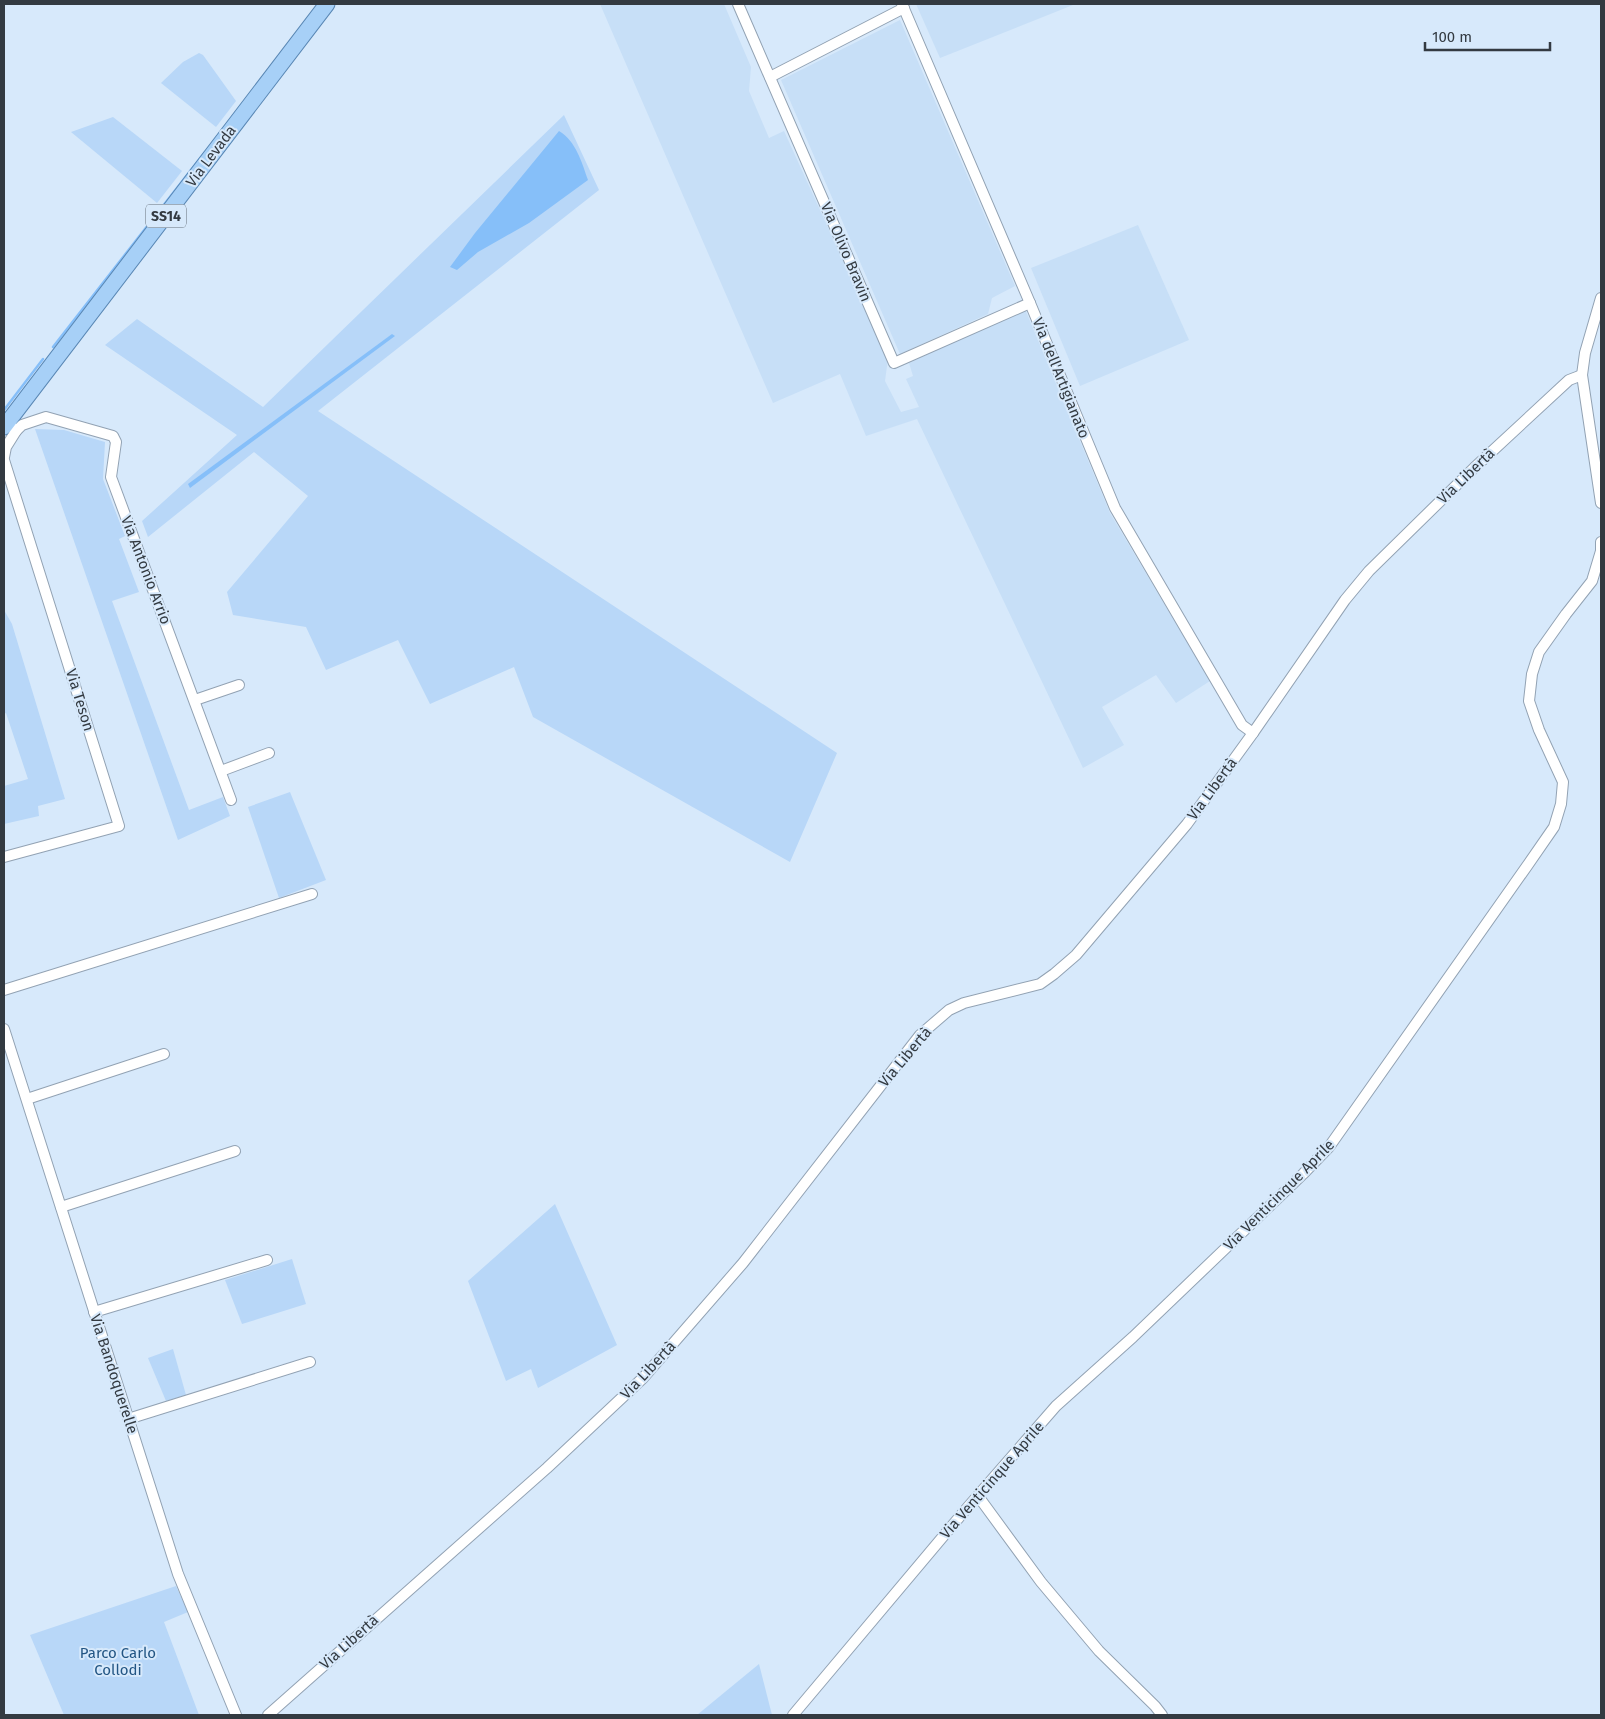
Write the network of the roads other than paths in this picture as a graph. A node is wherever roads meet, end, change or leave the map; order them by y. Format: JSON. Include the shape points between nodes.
{"nodes":[{"id":1,"x":327,"y":4,"type":"edge"},
{"id":2,"x":738,"y":4,"type":"edge"},
{"id":3,"x":903,"y":6,"type":"edge"},
{"id":4,"x":770,"y":77,"type":"junction"},
{"id":5,"x":1601,"y":298,"type":"edge"},
{"id":6,"x":1030,"y":303,"type":"junction"},
{"id":7,"x":1582,"y":375,"type":"junction"},
{"id":8,"x":9,"y":427,"type":"edge"},
{"id":9,"x":4,"y":458,"type":"edge"},
{"id":10,"x":1601,"y":503,"type":"edge"},
{"id":11,"x":1601,"y":542,"type":"edge"},
{"id":12,"x":239,"y":685,"type":"dead end"},
{"id":13,"x":194,"y":700,"type":"junction"},
{"id":14,"x":1253,"y":733,"type":"junction"},
{"id":15,"x":269,"y":753,"type":"dead end"},
{"id":16,"x":220,"y":771,"type":"junction"},
{"id":17,"x":231,"y":800,"type":"dead end"},
{"id":18,"x":4,"y":858,"type":"edge"},
{"id":19,"x":312,"y":894,"type":"dead end"},
{"id":20,"x":4,"y":990,"type":"edge"},
{"id":21,"x":4,"y":1029,"type":"edge"},
{"id":22,"x":164,"y":1054,"type":"dead end"},
{"id":23,"x":27,"y":1099,"type":"junction"},
{"id":24,"x":235,"y":1151,"type":"dead end"},
{"id":25,"x":61,"y":1207,"type":"junction"},
{"id":26,"x":267,"y":1260,"type":"dead end"},
{"id":27,"x":94,"y":1312,"type":"junction"},
{"id":28,"x":310,"y":1362,"type":"dead end"},
{"id":29,"x":128,"y":1419,"type":"junction"},
{"id":30,"x":978,"y":1496,"type":"junction"},
{"id":31,"x":236,"y":1715,"type":"edge"},
{"id":32,"x":268,"y":1715,"type":"edge"},
{"id":33,"x":793,"y":1715,"type":"edge"},
{"id":34,"x":1162,"y":1715,"type":"edge"}],
"edges":[{"from":1,"to":8,"type":"main road","name":"Via Levada","number":"SS14"},
{"from":2,"to":4,"type":"street","name":"Via Olivo Bravin"},
{"from":3,"to":4,"type":"street"},
{"from":3,"to":6,"type":"street","name":"Via dell'Artigianato"},
{"from":4,"to":6,"type":"street","name":"Via Olivo Bravin","via":[[894,364]]},
{"from":5,"to":7,"type":"street"},
{"from":6,"to":14,"type":"street","name":"Via dell'Artigianato","via":[[1115,508],[1242,725]]},
{"from":7,"to":10,"type":"street"},
{"from":7,"to":14,"type":"street","name":"Via Libertà","via":[[1569,380],[1369,571],[1345,600]]},
{"from":8,"to":9,"type":"street","name":"Via Teson"},
{"from":8,"to":13,"type":"street","name":"Via Antonio Arrio","via":[[46,417],[113,436],[116,442],[111,477]]},
{"from":9,"to":18,"type":"street","name":"Via Teson","via":[[119,826]]},
{"from":11,"to":30,"type":"street","name":"Via Venticinque Aprile","via":[[1592,580],[1539,652],[1532,674],[1529,701],[1563,782],[1554,827],[1329,1147],[1147,1324],[1056,1406]]},
{"from":12,"to":13,"type":"street"},
{"from":13,"to":16,"type":"street","name":"Via Antonio Arrio"},
{"from":14,"to":32,"type":"street","name":"Via Libertà","via":[[1186,824],[1076,955],[1040,984],[964,1003],[949,1010],[927,1028],[743,1263],[643,1378]]},
{"from":15,"to":16,"type":"street"},
{"from":16,"to":17,"type":"street","name":"Via Antonio Arrio"},
{"from":19,"to":20,"type":"street"},
{"from":21,"to":23,"type":"street","name":"Via Bandoquerelle"},
{"from":22,"to":23,"type":"street"},
{"from":23,"to":25,"type":"street","name":"Via Bandoquerelle"},
{"from":24,"to":25,"type":"street"},
{"from":25,"to":27,"type":"street","name":"Via Bandoquerelle"},
{"from":26,"to":27,"type":"street"},
{"from":27,"to":29,"type":"street","name":"Via Bandoquerelle"},
{"from":28,"to":29,"type":"street"},
{"from":29,"to":31,"type":"street","name":"Via Bandoquerelle","via":[[182,1584]]},
{"from":30,"to":33,"type":"street","name":"Via Venticinque Aprile"},
{"from":30,"to":34,"type":"street","via":[[1041,1582],[1099,1650]]}]}
